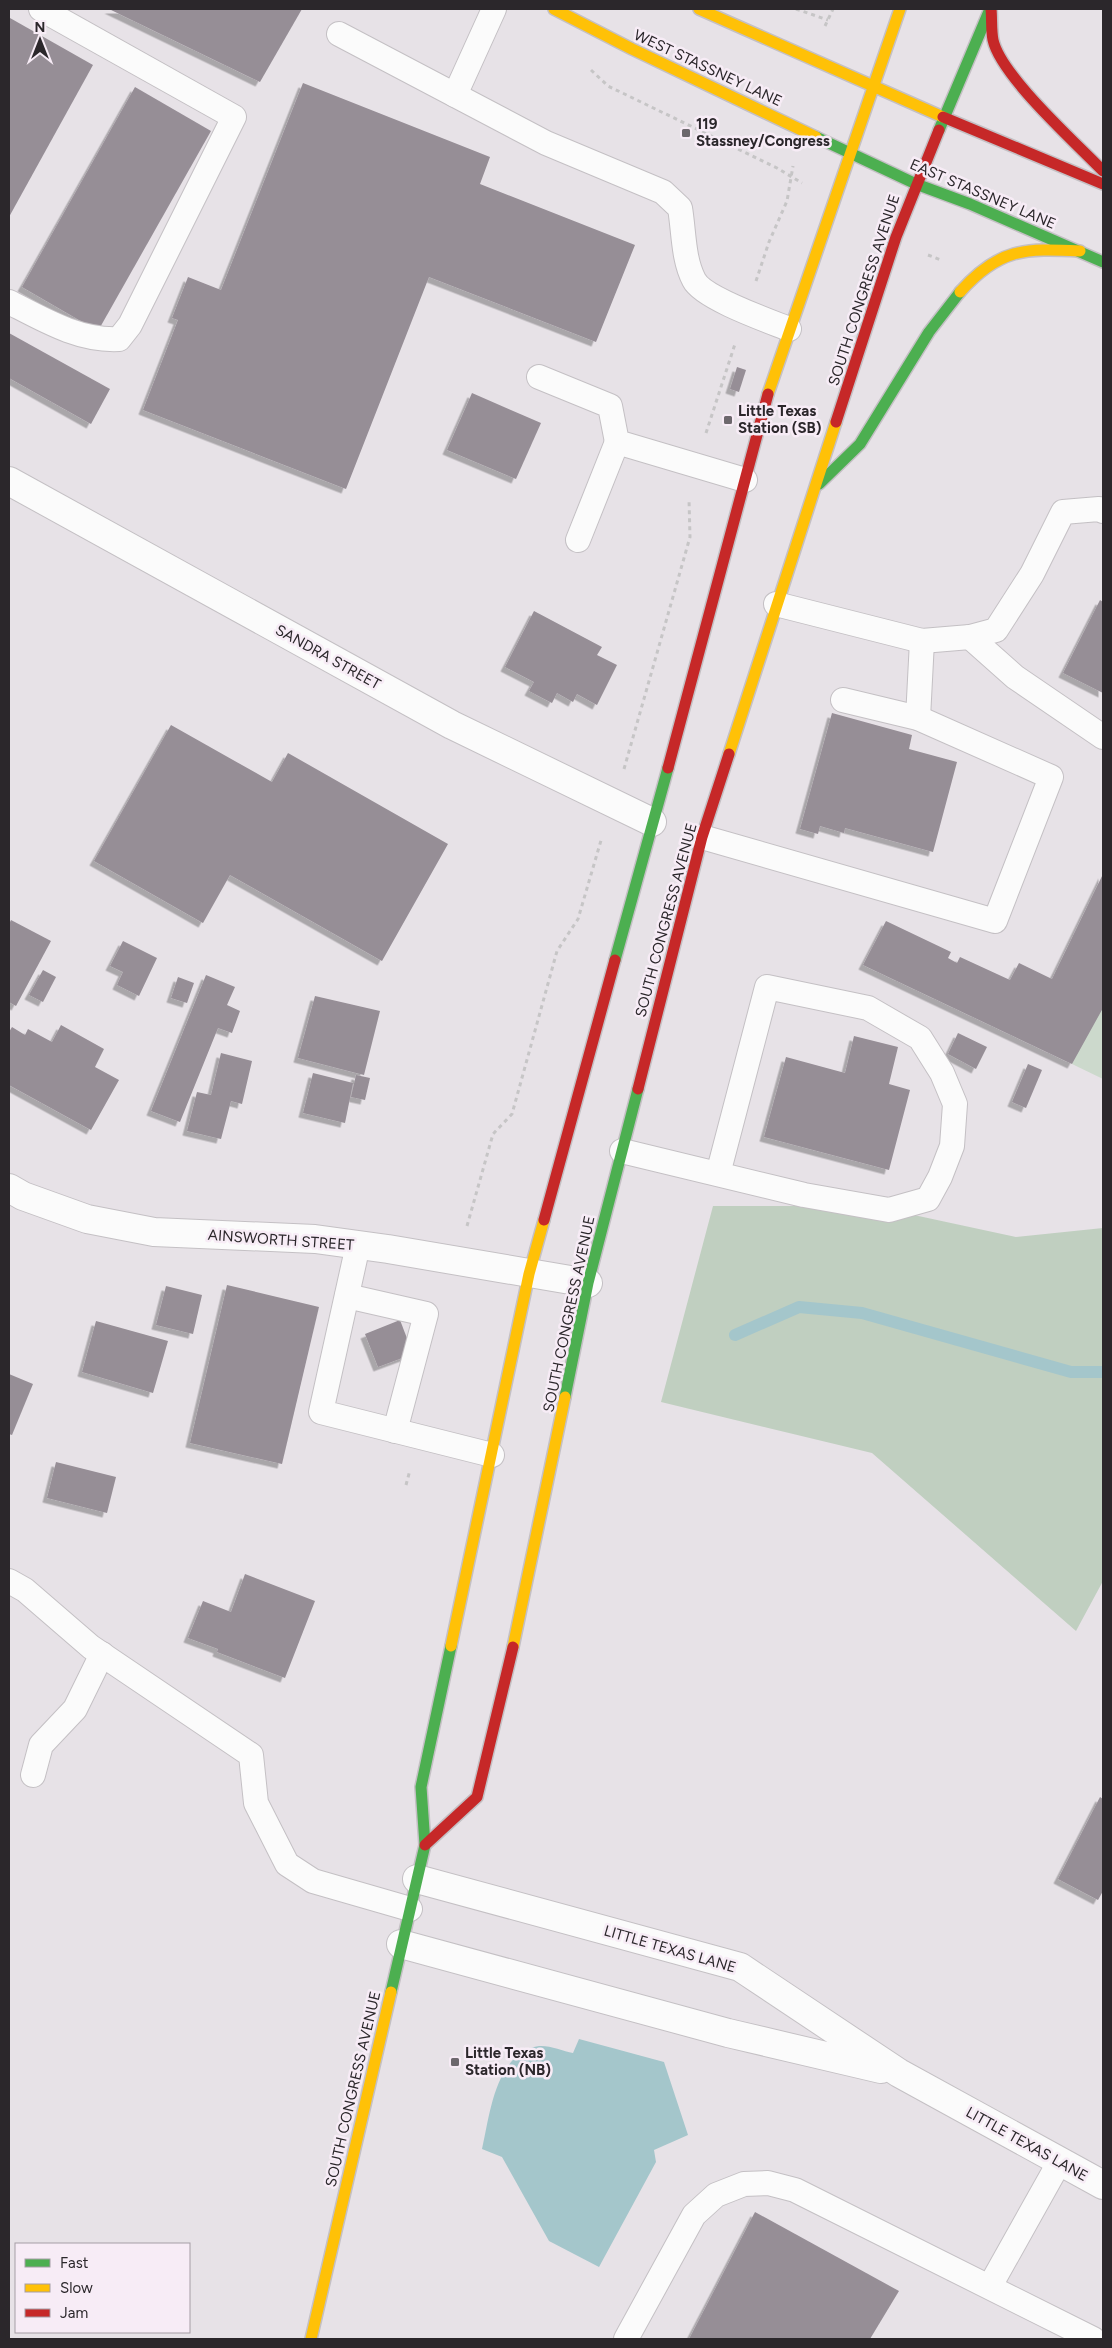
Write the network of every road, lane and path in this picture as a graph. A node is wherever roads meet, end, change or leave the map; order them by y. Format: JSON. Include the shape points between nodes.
{"nodes":[{"id":1,"x":40,"y":9,"type":"edge"},
{"id":2,"x":494,"y":9,"type":"edge"},
{"id":3,"x":554,"y":9,"type":"edge"},
{"id":4,"x":699,"y":9,"type":"edge"},
{"id":5,"x":796,"y":9,"type":"edge"},
{"id":6,"x":900,"y":9,"type":"edge"},
{"id":7,"x":991,"y":9,"type":"edge"},
{"id":8,"x":828,"y":20,"type":"dead end"},
{"id":9,"x":339,"y":34,"type":"dead end"},
{"id":10,"x":594,"y":73,"type":"dead end"},
{"id":11,"x":873,"y":86,"type":"junction"},
{"id":12,"x":454,"y":95,"type":"junction"},
{"id":13,"x":945,"y":116,"type":"junction"},
{"id":14,"x":852,"y":151,"type":"junction"},
{"id":15,"x":1103,"y":171,"type":"edge"},
{"id":16,"x":803,"y":184,"type":"dead end"},
{"id":17,"x":916,"y":184,"type":"junction"},
{"id":18,"x":1103,"y":184,"type":"edge"},
{"id":19,"x":1080,"y":251,"type":"junction"},
{"id":20,"x":927,"y":255,"type":"dead end"},
{"id":21,"x":946,"y":262,"type":"dead end"},
{"id":22,"x":1103,"y":262,"type":"edge"},
{"id":23,"x":9,"y":302,"type":"edge"},
{"id":24,"x":789,"y":329,"type":"junction"},
{"id":25,"x":539,"y":377,"type":"dead end"},
{"id":26,"x":617,"y":442,"type":"junction"},
{"id":27,"x":745,"y":480,"type":"junction"},
{"id":28,"x":9,"y":481,"type":"edge"},
{"id":29,"x":816,"y":486,"type":"junction"},
{"id":30,"x":1102,"y":507,"type":"edge"},
{"id":31,"x":578,"y":540,"type":"dead end"},
{"id":32,"x":776,"y":604,"type":"junction"},
{"id":33,"x":970,"y":637,"type":"junction"},
{"id":34,"x":922,"y":641,"type":"junction"},
{"id":35,"x":843,"y":700,"type":"dead end"},
{"id":36,"x":918,"y":718,"type":"junction"},
{"id":37,"x":1103,"y":737,"type":"edge"},
{"id":38,"x":652,"y":822,"type":"junction"},
{"id":39,"x":603,"y":834,"type":"dead end"},
{"id":40,"x":702,"y":837,"type":"junction"},
{"id":41,"x":622,"y":1151,"type":"junction"},
{"id":42,"x":718,"y":1174,"type":"junction"},
{"id":43,"x":9,"y":1188,"type":"edge"},
{"id":44,"x":466,"y":1228,"type":"dead end"},
{"id":45,"x":358,"y":1245,"type":"junction"},
{"id":46,"x":529,"y":1274,"type":"junction"},
{"id":47,"x":588,"y":1283,"type":"junction"},
{"id":48,"x":347,"y":1296,"type":"junction"},
{"id":49,"x":395,"y":1431,"type":"junction"},
{"id":50,"x":492,"y":1455,"type":"junction"},
{"id":51,"x":9,"y":1581,"type":"edge"},
{"id":52,"x":102,"y":1654,"type":"junction"},
{"id":53,"x":33,"y":1775,"type":"dead end"},
{"id":54,"x":425,"y":1845,"type":"junction"},
{"id":55,"x":417,"y":1879,"type":"junction"},
{"id":56,"x":410,"y":1909,"type":"junction"},
{"id":57,"x":401,"y":1944,"type":"junction"},
{"id":58,"x":899,"y":2073,"type":"junction"},
{"id":59,"x":1060,"y":2162,"type":"junction"},
{"id":60,"x":1103,"y":2185,"type":"edge"},
{"id":61,"x":990,"y":2286,"type":"junction"},
{"id":62,"x":311,"y":2339,"type":"edge"},
{"id":63,"x":626,"y":2339,"type":"edge"},
{"id":64,"x":1094,"y":2339,"type":"edge"}],
"edges":[{"from":1,"to":23,"type":"lane","via":[[234,118],[130,325],[119,339],[102,340],[57,327]]},
{"from":2,"to":12,"type":"lane"},
{"from":3,"to":14,"type":"main road","name":"WEST STASSNEY LANE","via":[[632,49]]},
{"from":4,"to":11,"type":"main road"},
{"from":5,"to":8,"type":"path"},
{"from":6,"to":11,"type":"main road","name":"SOUTH CONGRESS AVENUE"},
{"from":7,"to":13,"type":"main road","name":"SOUTH CONGRESS AVENUE"},
{"from":7,"to":15,"type":"main road","via":[[993,40],[1002,62]]},
{"from":9,"to":12,"type":"lane"},
{"from":10,"to":16,"type":"path","via":[[608,86],[777,168]]},
{"from":11,"to":13,"type":"main road"},
{"from":11,"to":14,"type":"main road","name":"SOUTH CONGRESS AVENUE"},
{"from":12,"to":24,"type":"lane","via":[[546,143],[662,192],[680,208],[688,265],[695,283],[732,307]]},
{"from":13,"to":17,"type":"main road","name":"SOUTH CONGRESS AVENUE"},
{"from":13,"to":18,"type":"main road"},
{"from":14,"to":17,"type":"main road","name":"EAST STASSNEY LANE"},
{"from":14,"to":24,"type":"main road","name":"SOUTH CONGRESS AVENUE"},
{"from":17,"to":19,"type":"main road","name":"EAST STASSNEY LANE"},
{"from":17,"to":29,"type":"main road","name":"SOUTH CONGRESS AVENUE"},
{"from":19,"to":22,"type":"main road","name":"EAST STASSNEY LANE"},
{"from":19,"to":29,"type":"main road","via":[[1016,252],[997,260],[962,287],[864,440]]},
{"from":20,"to":21,"type":"path"},
{"from":24,"to":27,"type":"main road","name":"SOUTH CONGRESS AVENUE"},
{"from":25,"to":26,"type":"lane","via":[[610,406]]},
{"from":26,"to":27,"type":"lane"},
{"from":26,"to":31,"type":"lane"},
{"from":27,"to":38,"type":"main road","name":"SOUTH CONGRESS AVENUE"},
{"from":28,"to":38,"type":"street","name":"SANDRA STREET","via":[[452,725]]},
{"from":29,"to":32,"type":"main road","name":"SOUTH CONGRESS AVENUE"},
{"from":30,"to":33,"type":"lane","via":[[1063,512],[1032,574],[996,630]]},
{"from":32,"to":34,"type":"lane"},
{"from":32,"to":40,"type":"main road","name":"SOUTH CONGRESS AVENUE"},
{"from":33,"to":34,"type":"lane"},
{"from":33,"to":37,"type":"lane","via":[[1015,677]]},
{"from":34,"to":36,"type":"lane"},
{"from":35,"to":36,"type":"lane"},
{"from":36,"to":40,"type":"lane","via":[[1050,778],[995,921]]},
{"from":38,"to":46,"type":"main road","name":"SOUTH CONGRESS AVENUE"},
{"from":39,"to":44,"type":"path","via":[[578,919],[557,951],[512,1114],[493,1134]]},
{"from":40,"to":41,"type":"main road","name":"SOUTH CONGRESS AVENUE"},
{"from":41,"to":42,"type":"lane"},
{"from":41,"to":47,"type":"main road","name":"SOUTH CONGRESS AVENUE"},
{"from":42,"to":42,"type":"lane","via":[[888,1210],[928,1199],[952,1146],[956,1104],[942,1073],[920,1038],[868,1008],[766,987]]},
{"from":43,"to":45,"type":"street","name":"AINSWORTH STREET","via":[[87,1219],[154,1232],[315,1239]]},
{"from":45,"to":46,"type":"street","name":"AINSWORTH STREET"},
{"from":45,"to":48,"type":"lane"},
{"from":46,"to":47,"type":"street","name":"AINSWORTH STREET"},
{"from":46,"to":50,"type":"main road","name":"SOUTH CONGRESS AVENUE"},
{"from":47,"to":54,"type":"main road","name":"SOUTH CONGRESS AVENUE","via":[[520,1618],[477,1797]]},
{"from":48,"to":49,"type":"lane","via":[[321,1412]]},
{"from":48,"to":49,"type":"lane","via":[[426,1314]]},
{"from":49,"to":50,"type":"lane"},
{"from":50,"to":54,"type":"main road","name":"SOUTH CONGRESS AVENUE","via":[[421,1787]]},
{"from":51,"to":52,"type":"lane","via":[[25,1590]]},
{"from":52,"to":53,"type":"lane","via":[[75,1709],[41,1745]]},
{"from":52,"to":56,"type":"lane","via":[[251,1755],[256,1803],[287,1864],[313,1881]]},
{"from":54,"to":55,"type":"main road","name":"SOUTH CONGRESS AVENUE"},
{"from":55,"to":56,"type":"main road","name":"SOUTH CONGRESS AVENUE"},
{"from":55,"to":58,"type":"street","name":"LITTLE TEXAS LANE","via":[[740,1967]]},
{"from":56,"to":57,"type":"main road","name":"SOUTH CONGRESS AVENUE"},
{"from":57,"to":58,"type":"street","name":"LITTLE TEXAS LANE","via":[[728,2033]]},
{"from":57,"to":62,"type":"main road","name":"SOUTH CONGRESS AVENUE"},
{"from":58,"to":59,"type":"street","name":"LITTLE TEXAS LANE"},
{"from":59,"to":60,"type":"street","name":"LITTLE TEXAS LANE"},
{"from":59,"to":61,"type":"lane"},
{"from":61,"to":63,"type":"lane","via":[[795,2190],[768,2183],[744,2184],[716,2195],[694,2215]]},
{"from":61,"to":64,"type":"lane"}]}
